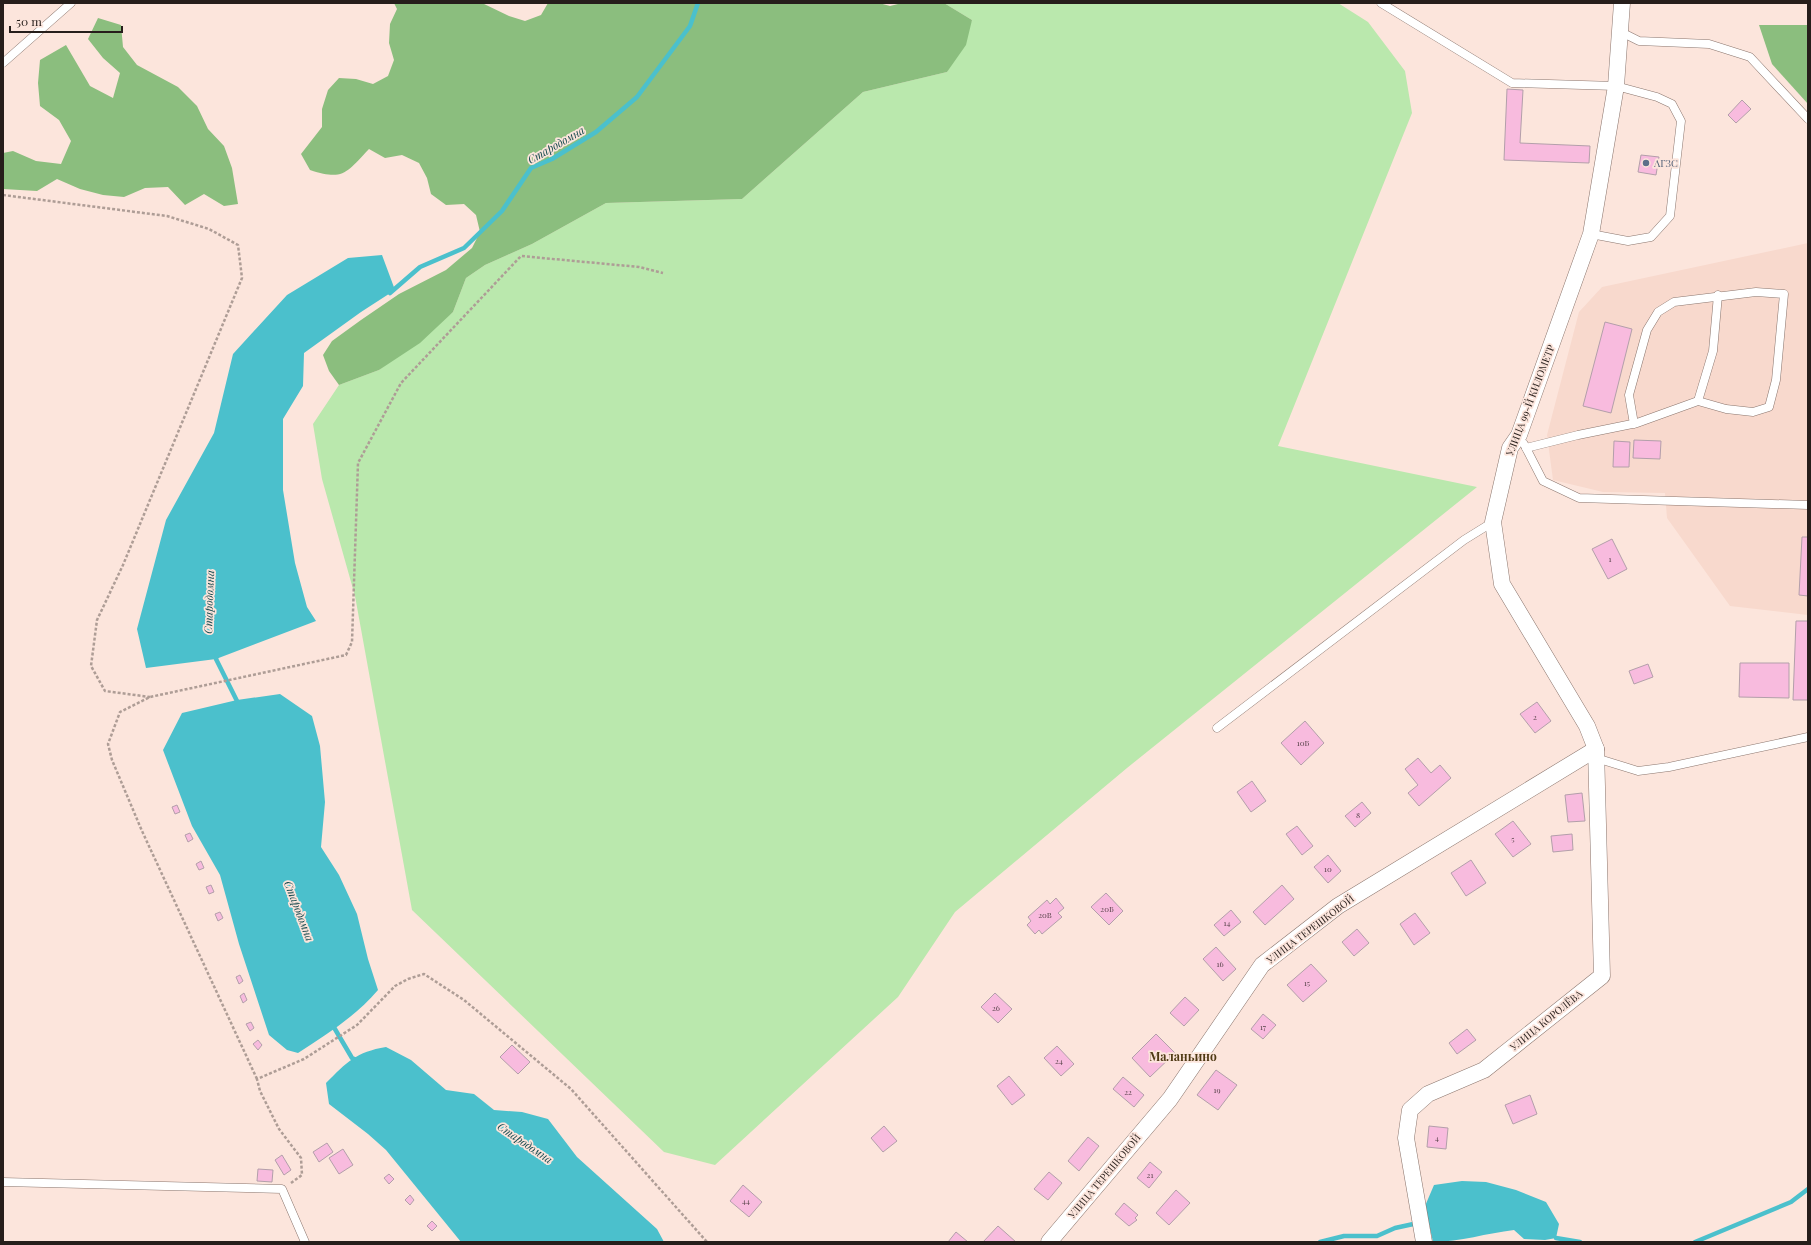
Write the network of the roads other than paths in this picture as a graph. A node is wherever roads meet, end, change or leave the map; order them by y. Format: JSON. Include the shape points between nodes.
{"nodes":[{"id":1,"x":71,"y":3,"type":"edge"},
{"id":2,"x":1381,"y":3,"type":"edge"},
{"id":3,"x":1622,"y":3,"type":"edge"},
{"id":4,"x":1621,"y":32,"type":"junction"},
{"id":5,"x":3,"y":63,"type":"edge"},
{"id":6,"x":1616,"y":86,"type":"junction"},
{"id":7,"x":1808,"y":119,"type":"edge"},
{"id":8,"x":1591,"y":234,"type":"junction"},
{"id":9,"x":1718,"y":295,"type":"junction"},
{"id":10,"x":1698,"y":401,"type":"junction"},
{"id":11,"x":1634,"y":424,"type":"junction"},
{"id":12,"x":1523,"y":441,"type":"junction"},
{"id":13,"x":1808,"y":505,"type":"edge"},
{"id":14,"x":1493,"y":522,"type":"junction"},
{"id":15,"x":1217,"y":728,"type":"dead end"},
{"id":16,"x":1808,"y":737,"type":"edge"},
{"id":17,"x":1596,"y":754,"type":"junction"},
{"id":18,"x":3,"y":1182,"type":"edge"},
{"id":19,"x":305,"y":1242,"type":"edge"},
{"id":20,"x":1049,"y":1242,"type":"edge"},
{"id":21,"x":1424,"y":1242,"type":"edge"}],
"edges":[{"from":1,"to":5,"type":"lane"},
{"from":2,"to":6,"type":"lane","via":[[1512,83]]},
{"from":3,"to":4,"type":"street","name":"УЛИЦА 99-Й КИЛОМЕТР"},
{"from":4,"to":6,"type":"street","name":"УЛИЦА 99-Й КИЛОМЕТР"},
{"from":4,"to":7,"type":"lane","via":[[1639,41],[1709,44],[1750,57]]},
{"from":6,"to":8,"type":"street","name":"УЛИЦА 99-Й КИЛОМЕТР"},
{"from":6,"to":8,"type":"lane","via":[[1657,97],[1672,104],[1682,121],[1670,216],[1651,237],[1628,241]]},
{"from":8,"to":12,"type":"street","name":"УЛИЦА 99-Й КИЛОМЕТР"},
{"from":9,"to":10,"type":"lane","via":[[1713,351]]},
{"from":9,"to":10,"type":"lane","via":[[1756,292],[1784,294],[1776,380],[1769,407],[1753,412],[1726,410]]},
{"from":9,"to":11,"type":"lane","via":[[1674,302],[1658,312],[1647,330],[1629,395]]},
{"from":10,"to":11,"type":"lane"},
{"from":11,"to":12,"type":"lane","via":[[1578,435]]},
{"from":12,"to":13,"type":"lane","via":[[1543,481],[1580,498]]},
{"from":12,"to":14,"type":"street","name":"УЛИЦА 99-Й КИЛОМЕТР","via":[[1510,448]]},
{"from":14,"to":15,"type":"lane","via":[[1464,540]]},
{"from":14,"to":17,"type":"street","name":"УЛИЦА 99-Й КИЛОМЕТР","via":[[1502,584],[1587,726]]},
{"from":16,"to":17,"type":"lane","via":[[1669,767],[1638,771]]},
{"from":17,"to":20,"type":"street","name":"УЛИЦА ТЕРЕШКОВОЙ","via":[[1338,906],[1262,965],[1170,1098]]},
{"from":17,"to":21,"type":"street","name":"УЛИЦА КОРОЛЁВА","via":[[1602,976],[1484,1070],[1428,1094],[1410,1110],[1406,1138]]},
{"from":18,"to":19,"type":"lane","via":[[282,1189]]}]}
